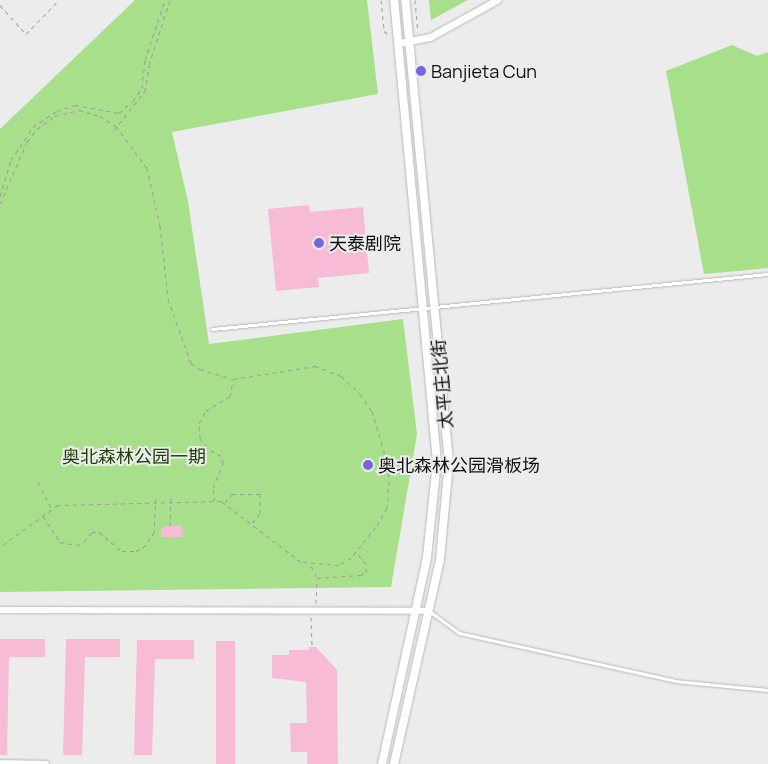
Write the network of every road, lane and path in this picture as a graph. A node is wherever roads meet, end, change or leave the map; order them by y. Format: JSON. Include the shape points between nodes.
{"nodes":[{"id":1,"x":59,"y":0,"type":"edge"},
{"id":2,"x":165,"y":0,"type":"edge"},
{"id":3,"x":170,"y":0,"type":"edge"},
{"id":4,"x":380,"y":0,"type":"edge"},
{"id":5,"x":394,"y":0,"type":"edge"},
{"id":6,"x":405,"y":0,"type":"edge"},
{"id":7,"x":414,"y":0,"type":"edge"},
{"id":8,"x":497,"y":0,"type":"edge"},
{"id":9,"x":0,"y":5,"type":"edge"},
{"id":10,"x":419,"y":41,"type":"junction"},
{"id":11,"x":410,"y":42,"type":"junction"},
{"id":12,"x":399,"y":43,"type":"junction"},
{"id":13,"x":116,"y":126,"type":"junction"},
{"id":14,"x":114,"y":130,"type":"dead end"},
{"id":15,"x":0,"y":196,"type":"edge"},
{"id":16,"x":0,"y":204,"type":"edge"},
{"id":17,"x":768,"y":274,"type":"edge"},
{"id":18,"x":435,"y":307,"type":"junction"},
{"id":19,"x":423,"y":308,"type":"junction"},
{"id":20,"x":212,"y":329,"type":"dead end"},
{"id":21,"x":233,"y":379,"type":"junction"},
{"id":22,"x":38,"y":482,"type":"dead end"},
{"id":23,"x":171,"y":498,"type":"dead end"},
{"id":24,"x":156,"y":499,"type":"dead end"},
{"id":25,"x":214,"y":501,"type":"junction"},
{"id":26,"x":155,"y":502,"type":"junction"},
{"id":27,"x":170,"y":502,"type":"junction"},
{"id":28,"x":225,"y":504,"type":"junction"},
{"id":29,"x":52,"y":509,"type":"junction"},
{"id":30,"x":43,"y":516,"type":"junction"},
{"id":31,"x":251,"y":524,"type":"junction"},
{"id":32,"x":170,"y":526,"type":"dead end"},
{"id":33,"x":0,"y":547,"type":"edge"},
{"id":34,"x":356,"y":552,"type":"junction"},
{"id":35,"x":311,"y":565,"type":"junction"},
{"id":36,"x":317,"y":578,"type":"junction"},
{"id":37,"x":0,"y":610,"type":"edge"},
{"id":38,"x":314,"y":611,"type":"junction"},
{"id":39,"x":416,"y":611,"type":"junction"},
{"id":40,"x":428,"y":611,"type":"junction"},
{"id":41,"x":312,"y":647,"type":"dead end"},
{"id":42,"x":768,"y":690,"type":"edge"},
{"id":43,"x":0,"y":763,"type":"edge"},
{"id":44,"x":46,"y":764,"type":"edge"},
{"id":45,"x":382,"y":764,"type":"edge"},
{"id":46,"x":394,"y":764,"type":"edge"}],
"edges":[{"from":1,"to":9,"type":"path","via":[[26,34]]},
{"from":2,"to":15,"type":"path","via":[[144,60],[142,88],[133,101],[119,113],[75,105],[57,111],[33,127],[12,160]]},
{"from":3,"to":13,"type":"path","via":[[149,65],[145,91]]},
{"from":4,"to":12,"type":"path","via":[[384,32]]},
{"from":5,"to":12,"type":"main road","name":"太平庄北街"},
{"from":6,"to":11,"type":"main road","name":"太平庄北街"},
{"from":7,"to":10,"type":"path"},
{"from":8,"to":10,"type":"street"},
{"from":10,"to":11,"type":"street"},
{"from":11,"to":12,"type":"street"},
{"from":11,"to":18,"type":"main road","name":"太平庄北街"},
{"from":12,"to":19,"type":"main road","name":"太平庄北街"},
{"from":13,"to":14,"type":"path"},
{"from":13,"to":16,"type":"path","via":[[100,116],[79,110],[55,116],[37,129],[27,142]]},
{"from":13,"to":21,"type":"path","via":[[147,168],[160,226],[170,308],[190,363]]},
{"from":17,"to":18,"type":"lane"},
{"from":18,"to":19,"type":"lane"},
{"from":18,"to":40,"type":"main road","name":"太平庄北街","via":[[449,470],[444,533]]},
{"from":19,"to":20,"type":"lane"},
{"from":19,"to":39,"type":"main road","name":"太平庄北街","via":[[436,470],[431,531]]},
{"from":21,"to":25,"type":"path","via":[[230,396],[206,411],[199,423],[200,438],[207,448],[221,456],[223,463],[213,488]]},
{"from":21,"to":34,"type":"path","via":[[315,366],[340,376],[360,394],[372,411],[389,481],[387,508]]},
{"from":22,"to":29,"type":"path"},
{"from":23,"to":27,"type":"path"},
{"from":24,"to":26,"type":"path"},
{"from":25,"to":27,"type":"path"},
{"from":25,"to":28,"type":"path"},
{"from":26,"to":27,"type":"path"},
{"from":26,"to":29,"type":"path","via":[[58,505]]},
{"from":26,"to":30,"type":"path","via":[[154,534],[143,548],[136,551],[122,551],[99,532],[92,532],[77,545],[60,542]]},
{"from":27,"to":32,"type":"path"},
{"from":28,"to":31,"type":"path"},
{"from":28,"to":31,"type":"path","via":[[232,494],[260,494],[260,513]]},
{"from":29,"to":30,"type":"path"},
{"from":30,"to":33,"type":"path"},
{"from":31,"to":35,"type":"path","via":[[290,555]]},
{"from":34,"to":35,"type":"path","via":[[339,565]]},
{"from":34,"to":36,"type":"path","via":[[366,564],[366,572]]},
{"from":35,"to":36,"type":"path"},
{"from":36,"to":38,"type":"path"},
{"from":37,"to":38,"type":"street"},
{"from":38,"to":39,"type":"street"},
{"from":38,"to":41,"type":"path"},
{"from":39,"to":40,"type":"street"},
{"from":39,"to":45,"type":"main road","name":"太平庄北街"},
{"from":40,"to":42,"type":"lane","via":[[459,633],[675,681]]},
{"from":40,"to":46,"type":"main road","name":"太平庄北街"},
{"from":43,"to":44,"type":"street"}]}
